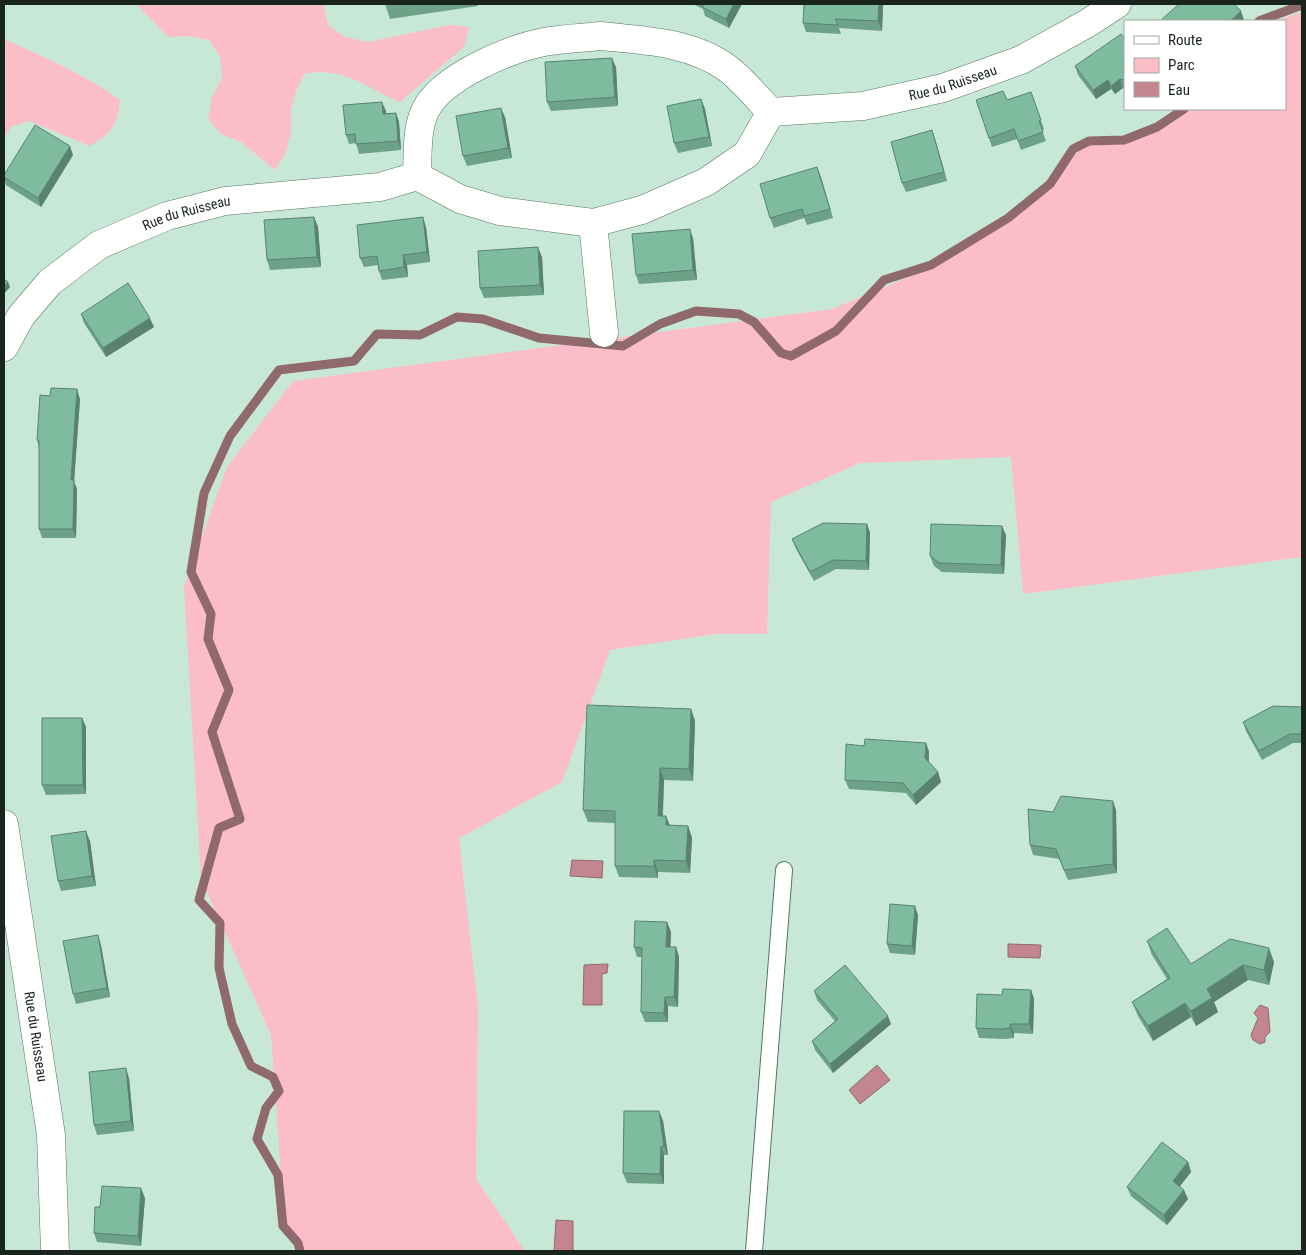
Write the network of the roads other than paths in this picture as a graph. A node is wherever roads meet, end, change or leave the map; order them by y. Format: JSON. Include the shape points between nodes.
{"nodes":[{"id":1,"x":1117,"y":4,"type":"edge"},
{"id":2,"x":771,"y":112,"type":"junction"},
{"id":3,"x":417,"y":176,"type":"junction"},
{"id":4,"x":593,"y":223,"type":"junction"},
{"id":5,"x":604,"y":333,"type":"dead end"},
{"id":6,"x":4,"y":347,"type":"edge"},
{"id":7,"x":4,"y":824,"type":"edge"},
{"id":8,"x":784,"y":870,"type":"dead end"},
{"id":9,"x":54,"y":1251,"type":"edge"},
{"id":10,"x":754,"y":1251,"type":"edge"}],
"edges":[{"from":1,"to":2,"type":"street","name":"Rue du Ruisseau","via":[[1021,60],[943,88],[863,106]]},
{"from":2,"to":3,"type":"street","via":[[727,68],[688,49],[652,41],[601,36],[543,42],[490,58],[444,87],[425,111],[418,146]]},
{"from":2,"to":4,"type":"street","via":[[747,154],[706,182],[642,210]]},
{"from":3,"to":4,"type":"street","via":[[460,199],[500,211]]},
{"from":3,"to":6,"type":"street","name":"Rue du Ruisseau","via":[[380,186],[225,201],[167,216],[99,245],[50,282],[21,316]]},
{"from":4,"to":5,"type":"street"},
{"from":7,"to":9,"type":"street","name":"Rue du Ruisseau","via":[[50,1135]]},
{"from":8,"to":10,"type":"lane"}]}
